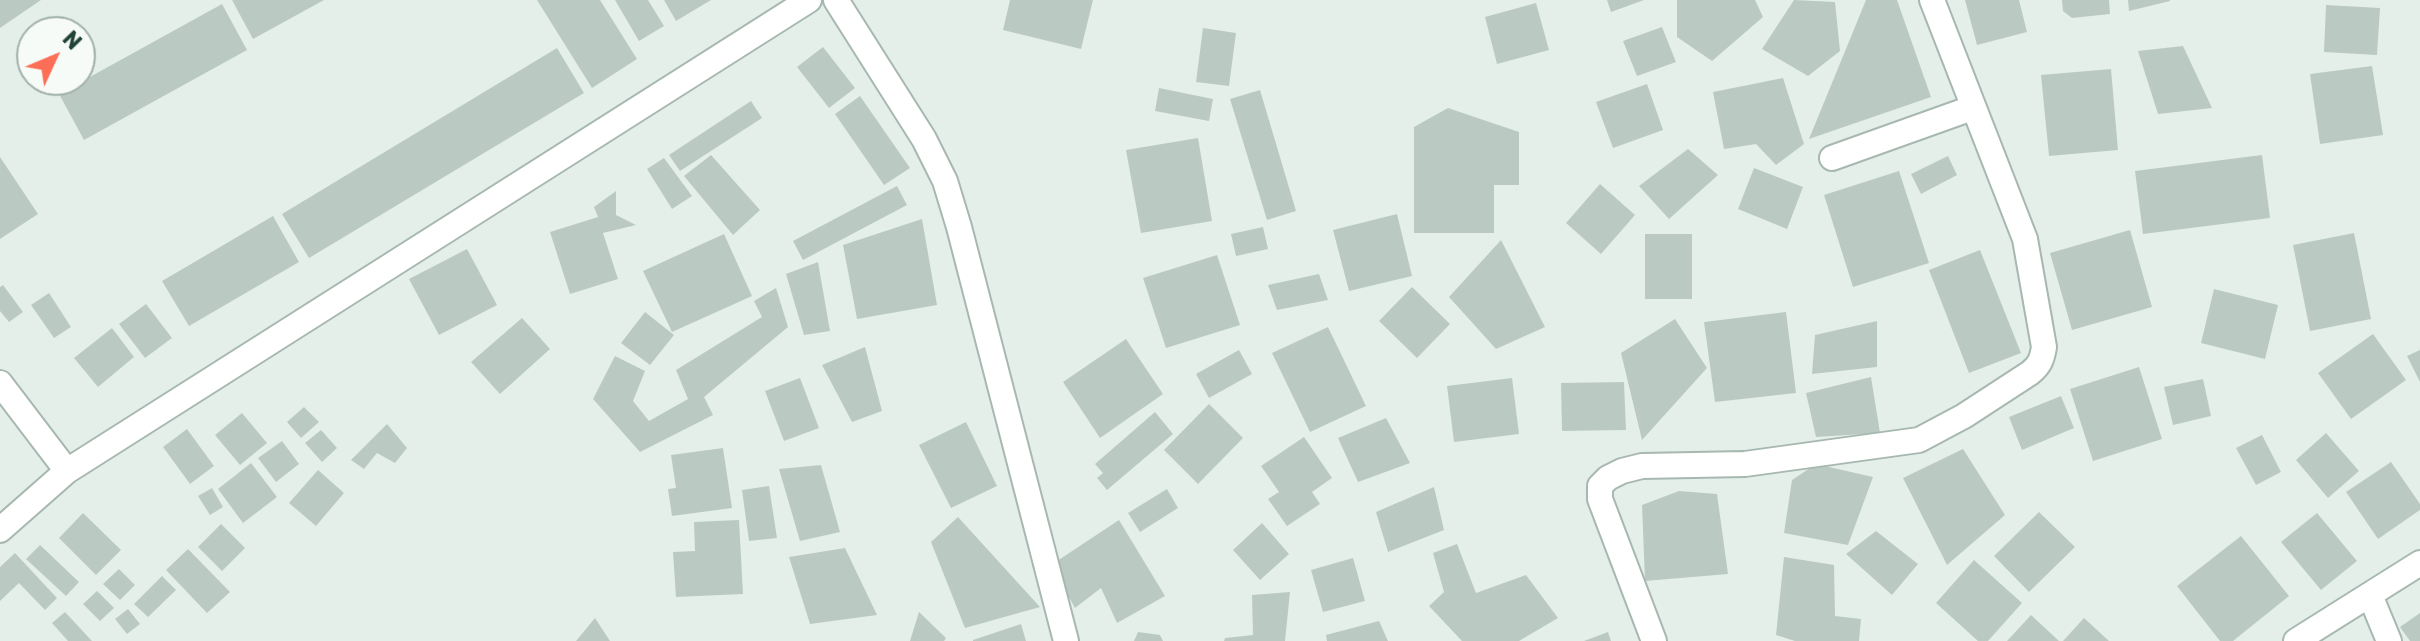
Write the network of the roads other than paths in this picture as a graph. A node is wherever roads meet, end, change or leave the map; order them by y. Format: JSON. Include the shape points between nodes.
{"nodes":[{"id":1,"x":809,"y":0,"type":"edge"},
{"id":2,"x":836,"y":0,"type":"edge"},
{"id":3,"x":1932,"y":0,"type":"edge"},
{"id":4,"x":1972,"y":108,"type":"junction"},
{"id":5,"x":1832,"y":158,"type":"dead end"},
{"id":6,"x":0,"y":383,"type":"edge"},
{"id":7,"x":67,"y":471,"type":"junction"},
{"id":8,"x":0,"y":530,"type":"edge"},
{"id":9,"x":2420,"y":563,"type":"edge"},
{"id":10,"x":2370,"y":595,"type":"junction"},
{"id":11,"x":1066,"y":641,"type":"edge"},
{"id":12,"x":1654,"y":641,"type":"edge"},
{"id":13,"x":2296,"y":641,"type":"edge"},
{"id":14,"x":2389,"y":641,"type":"edge"}],
"edges":[{"from":1,"to":7,"type":"street"},
{"from":2,"to":11,"type":"street","via":[[945,181]]},
{"from":3,"to":4,"type":"street"},
{"from":4,"to":5,"type":"street"},
{"from":4,"to":12,"type":"street","via":[[2025,239],[2044,347],[2039,366],[1919,440],[1745,464],[1642,466],[1608,478],[1600,486],[1600,499]]},
{"from":6,"to":7,"type":"street"},
{"from":7,"to":8,"type":"street"},
{"from":9,"to":10,"type":"street"},
{"from":10,"to":13,"type":"street"},
{"from":10,"to":14,"type":"street"}]}
